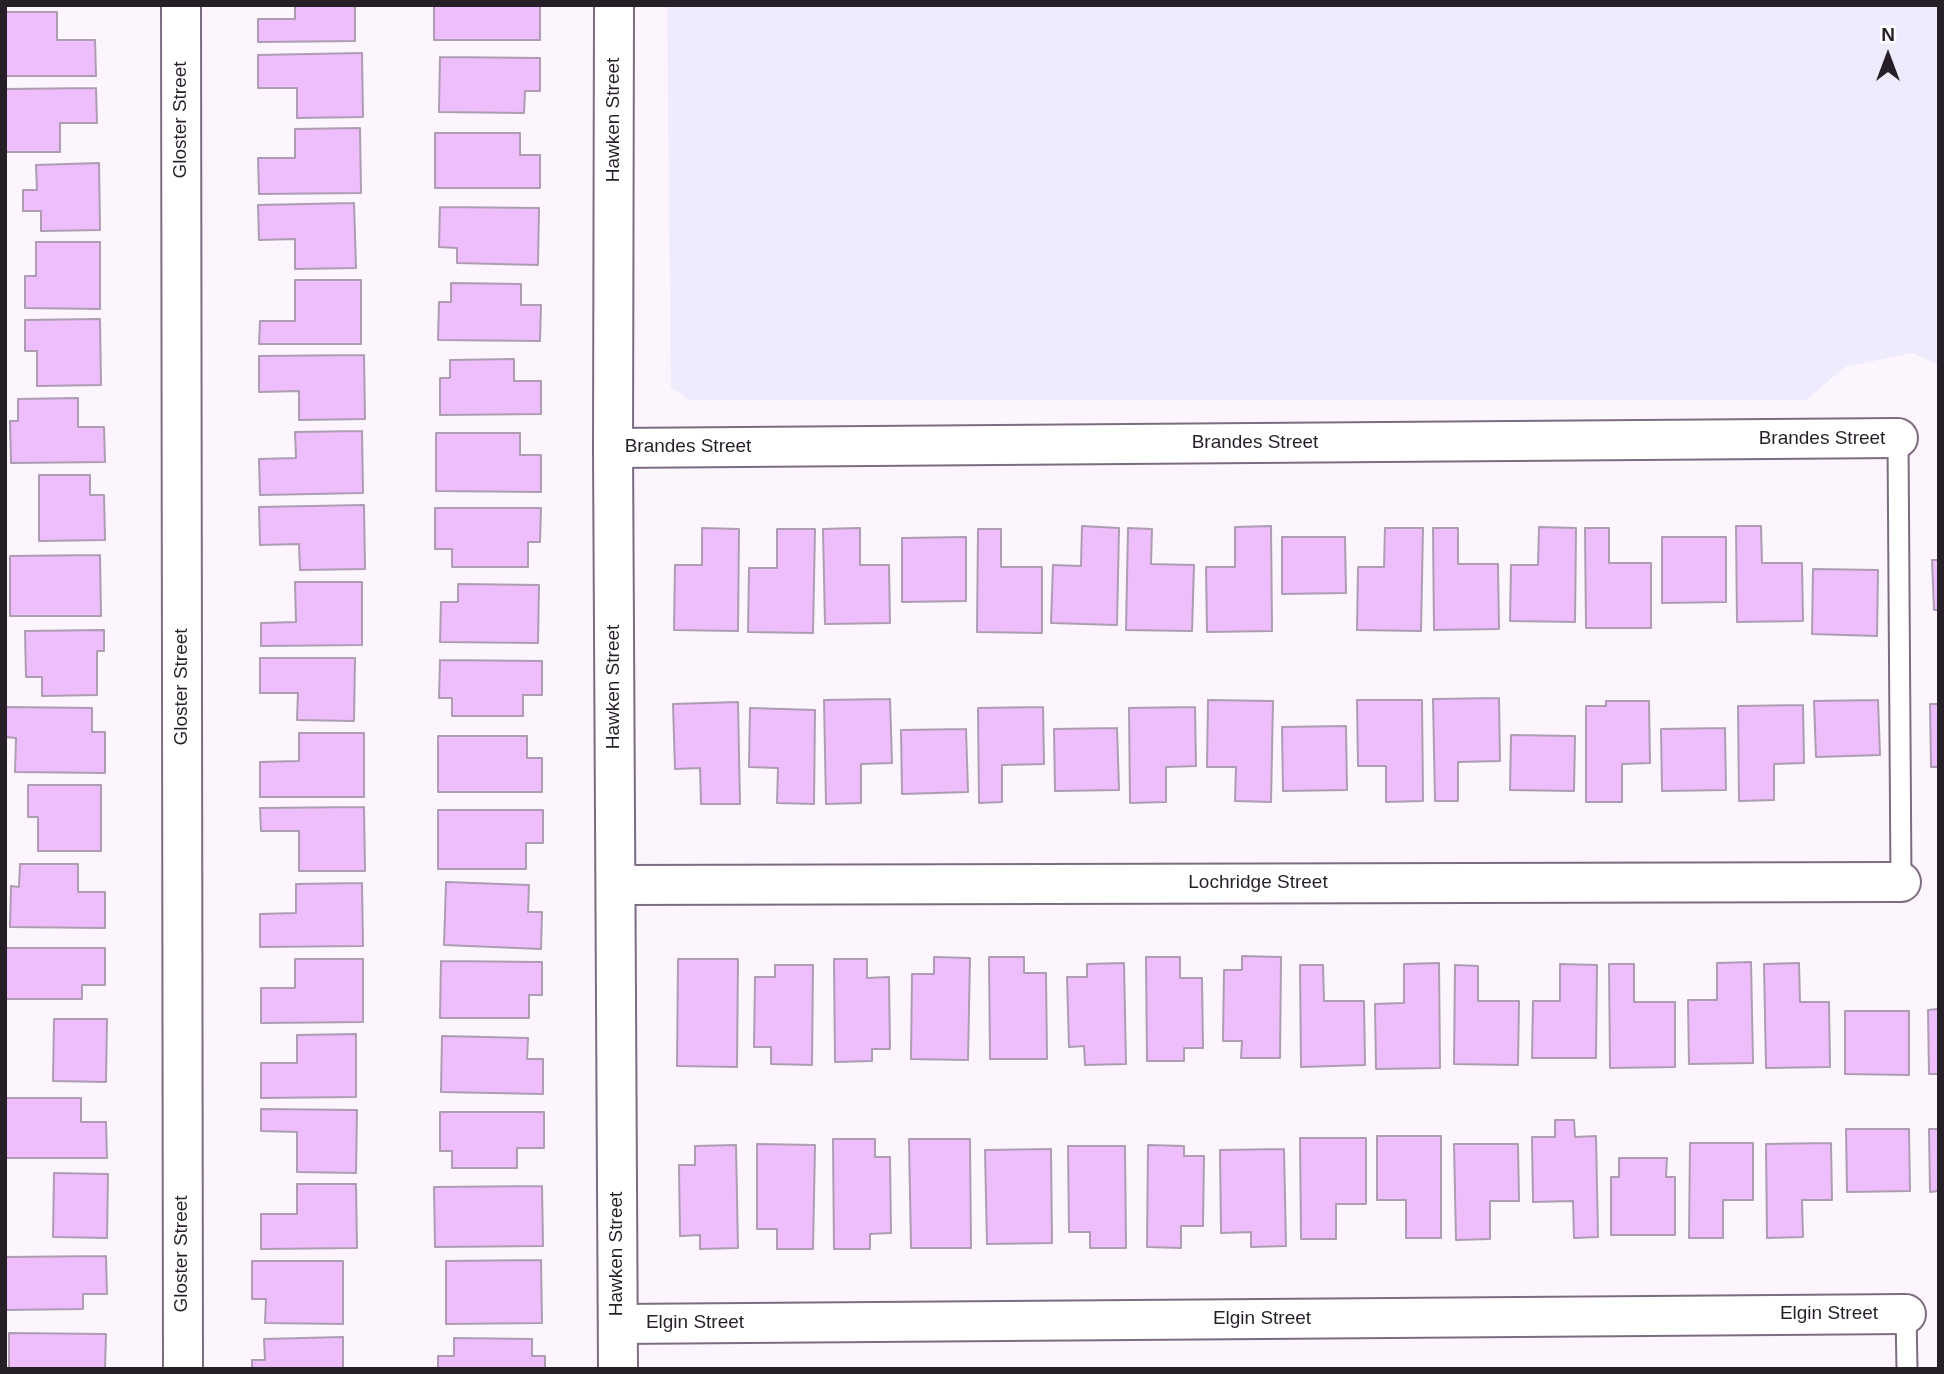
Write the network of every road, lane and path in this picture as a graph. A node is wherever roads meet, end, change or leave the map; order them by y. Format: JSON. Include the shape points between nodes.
{"nodes":[{"id":1,"x":181,"y":5,"type":"edge"},
{"id":2,"x":614,"y":5,"type":"edge"},
{"id":3,"x":1898,"y":438,"type":"joint"},
{"id":4,"x":613,"y":448,"type":"junction"},
{"id":5,"x":1901,"y":882,"type":"joint"},
{"id":6,"x":616,"y":884,"type":"junction"},
{"id":7,"x":1906,"y":1314,"type":"joint"},
{"id":8,"x":618,"y":1324,"type":"junction"},
{"id":9,"x":183,"y":1369,"type":"edge"},
{"id":10,"x":618,"y":1369,"type":"edge"},
{"id":11,"x":1907,"y":1369,"type":"edge"}],
"edges":[{"from":1,"to":9,"type":"street","name":"Gloster Street"},
{"from":2,"to":4,"type":"street","name":"Hawken Street"},
{"from":3,"to":4,"type":"street","name":"Brandes Street"},
{"from":3,"to":5,"type":"lane"},
{"from":4,"to":6,"type":"street","name":"Hawken Street"},
{"from":5,"to":6,"type":"street","name":"Lochridge Street"},
{"from":6,"to":8,"type":"street","name":"Hawken Street"},
{"from":7,"to":8,"type":"street","name":"Elgin Street"},
{"from":7,"to":11,"type":"lane"},
{"from":8,"to":10,"type":"street","name":"Hawken Street"}]}
